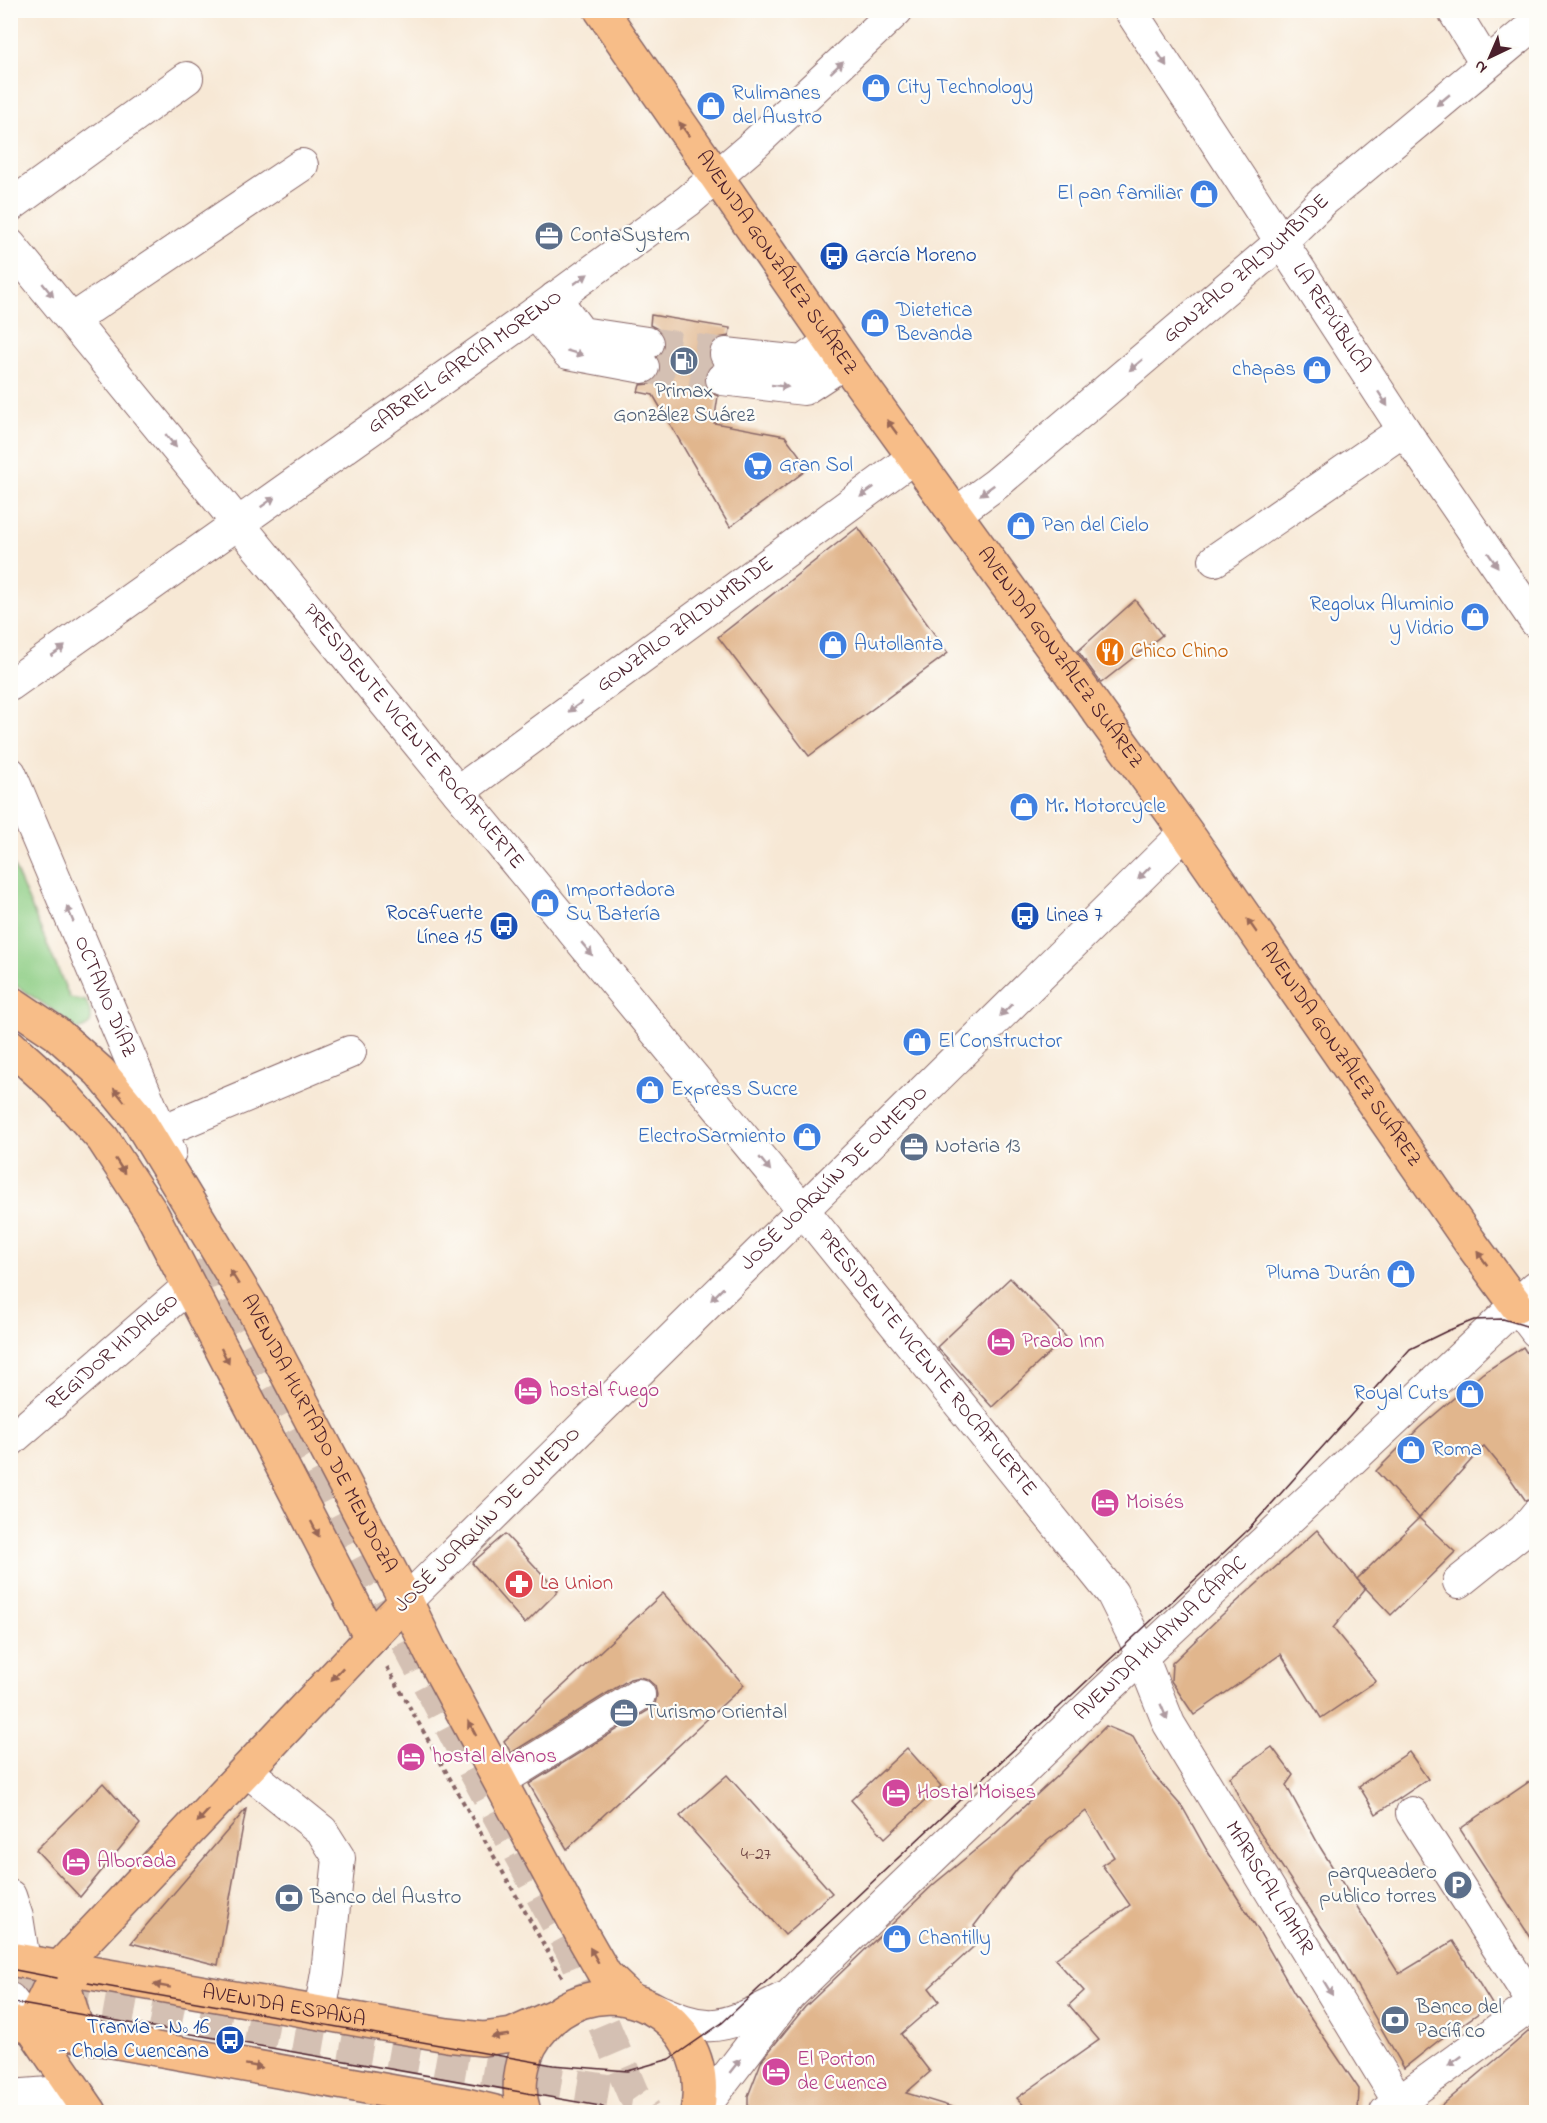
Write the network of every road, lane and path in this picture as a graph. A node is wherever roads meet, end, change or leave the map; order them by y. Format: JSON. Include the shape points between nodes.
{"nodes":[{"id":1,"x":601,"y":10,"type":"edge"},
{"id":2,"x":897,"y":10,"type":"edge"},
{"id":3,"x":1130,"y":10,"type":"edge"},
{"id":4,"x":1453,"y":10,"type":"edge"},
{"id":5,"x":1536,"y":23,"type":"edge"},
{"id":6,"x":1486,"y":64,"type":"junction"},
{"id":7,"x":187,"y":78,"type":"dead end"},
{"id":8,"x":302,"y":165,"type":"dead end"},
{"id":9,"x":716,"y":177,"type":"junction"},
{"id":10,"x":10,"y":206,"type":"edge"},
{"id":11,"x":1281,"y":242,"type":"junction"},
{"id":12,"x":10,"y":244,"type":"edge"},
{"id":13,"x":545,"y":306,"type":"junction"},
{"id":14,"x":72,"y":320,"type":"junction"},
{"id":15,"x":838,"y":351,"type":"junction"},
{"id":16,"x":640,"y":354,"type":"tunnel mouth"},
{"id":17,"x":731,"y":367,"type":"tunnel mouth"},
{"id":18,"x":1404,"y":430,"type":"junction"},
{"id":19,"x":914,"y":457,"type":"junction"},
{"id":20,"x":955,"y":514,"type":"junction"},
{"id":21,"x":239,"y":522,"type":"junction"},
{"id":22,"x":1215,"y":560,"type":"dead end"},
{"id":23,"x":1531,"y":603,"type":"edge"},
{"id":24,"x":10,"y":685,"type":"edge"},
{"id":25,"x":10,"y":773,"type":"edge"},
{"id":26,"x":458,"y":792,"type":"junction"},
{"id":27,"x":1186,"y":832,"type":"junction"},
{"id":28,"x":10,"y":1002,"type":"edge"},
{"id":29,"x":10,"y":1046,"type":"edge"},
{"id":30,"x":351,"y":1052,"type":"dead end"},
{"id":31,"x":162,"y":1131,"type":"junction"},
{"id":32,"x":803,"y":1210,"type":"junction"},
{"id":33,"x":199,"y":1219,"type":"junction"},
{"id":34,"x":189,"y":1286,"type":"junction"},
{"id":35,"x":1530,"y":1308,"type":"edge"},
{"id":36,"x":10,"y":1441,"type":"edge"},
{"id":37,"x":1536,"y":1515,"type":"edge"},
{"id":38,"x":1459,"y":1582,"type":"dead end"},
{"id":39,"x":406,"y":1601,"type":"junction"},
{"id":40,"x":371,"y":1638,"type":"junction"},
{"id":41,"x":1141,"y":1658,"type":"junction"},
{"id":42,"x":639,"y":1695,"type":"dead end"},
{"id":43,"x":246,"y":1770,"type":"junction"},
{"id":44,"x":500,"y":1781,"type":"junction"},
{"id":45,"x":1412,"y":1813,"type":"dead end"},
{"id":46,"x":10,"y":1896,"type":"edge"},
{"id":47,"x":17,"y":1960,"type":"edge"},
{"id":48,"x":59,"y":1968,"type":"junction"},
{"id":49,"x":789,"y":1996,"type":"junction"},
{"id":50,"x":10,"y":1999,"type":"edge"},
{"id":51,"x":1535,"y":2003,"type":"edge"},
{"id":52,"x":642,"y":2004,"type":"junction"},
{"id":53,"x":566,"y":2010,"type":"junction"},
{"id":54,"x":320,"y":2013,"type":"junction"},
{"id":55,"x":21,"y":2024,"type":"edge"},
{"id":56,"x":78,"y":2034,"type":"junction"},
{"id":57,"x":10,"y":2096,"type":"edge"},
{"id":58,"x":83,"y":2102,"type":"edge"},
{"id":59,"x":1396,"y":2109,"type":"edge"},
{"id":60,"x":495,"y":2112,"type":"edge"},
{"id":61,"x":524,"y":2112,"type":"edge"},
{"id":62,"x":698,"y":2112,"type":"edge"}],
"edges":[{"from":9,"to":1,"type":"main road","name":"AVENIDA GONZÁLEZ SUÁREZ","one_way":true},
{"from":9,"to":2,"type":"street","name":"GABRIEL GARCÍA MORENO","one_way":true},
{"from":3,"to":11,"type":"street","name":"LA REPÚBLICA","one_way":true},
{"from":4,"to":6,"type":"street"},
{"from":5,"to":6,"type":"street","name":"GONZALO ZALDUMBIDE"},
{"from":6,"to":11,"type":"street","name":"GONZALO ZALDUMBIDE","one_way":true,"via":[[1323,201]]},
{"from":7,"to":10,"type":"street"},
{"from":8,"to":14,"type":"street"},
{"from":13,"to":9,"type":"street","name":"GABRIEL GARCÍA MORENO","one_way":true},
{"from":9,"to":15,"type":"main road","name":"AVENIDA GONZÁLEZ SUÁREZ"},
{"from":11,"to":18,"type":"street","name":"LA REPÚBLICA","one_way":true},
{"from":11,"to":20,"type":"street","name":"GONZALO ZALDUMBIDE","one_way":true,"via":[[996,484]]},
{"from":12,"to":14,"type":"street","name":"PRESIDENTE VICENTE ROCAFUERTE","one_way":true},
{"from":13,"to":16,"type":"street","via":[[568,353]]},
{"from":21,"to":13,"type":"street","name":"GABRIEL GARCÍA MORENO","one_way":true},
{"from":14,"to":21,"type":"street","name":"PRESIDENTE VICENTE ROCAFUERTE","one_way":true},
{"from":15,"to":17,"type":"street","via":[[804,389]]},
{"from":19,"to":15,"type":"main road","name":"AVENIDA GONZÁLEZ SUÁREZ","one_way":true},
{"from":18,"to":22,"type":"street"},
{"from":18,"to":23,"type":"street","name":"LA REPÚBLICA","one_way":true},
{"from":19,"to":20,"type":"main road","name":"AVENIDA GONZÁLEZ SUÁREZ"},
{"from":19,"to":26,"type":"street","name":"GONZALO ZALDUMBIDE","one_way":true},
{"from":20,"to":27,"type":"main road","name":"AVENIDA GONZÁLEZ SUÁREZ"},
{"from":24,"to":21,"type":"street","name":"GABRIEL GARCÍA MORENO","one_way":true},
{"from":21,"to":26,"type":"street","name":"PRESIDENTE VICENTE ROCAFUERTE"},
{"from":31,"to":25,"type":"street","name":"OCTAVIO DÍAZ","one_way":true},
{"from":26,"to":32,"type":"street","name":"PRESIDENTE VICENTE ROCAFUERTE","one_way":true},
{"from":27,"to":32,"type":"street","name":"JOSÉ JOAQUÍN DE OLMEDO","one_way":true},
{"from":35,"to":27,"type":"main road","name":"AVENIDA GONZÁLEZ SUÁREZ","one_way":true,"via":[[1470,1242]]},
{"from":33,"to":28,"type":"main road","name":"AVENIDA HURTADO DE MENDOZA","one_way":true,"via":[[137,1118],[100,1072],[56,1033]]},
{"from":29,"to":34,"type":"main road","one_way":true,"via":[[103,1139],[152,1214]]},
{"from":30,"to":31,"type":"street"},
{"from":31,"to":33,"type":"street","name":"OCTAVIO DÍAZ"},
{"from":32,"to":39,"type":"street","name":"JOSÉ JOAQUÍN DE OLMEDO","one_way":true},
{"from":32,"to":41,"type":"street","name":"PRESIDENTE VICENTE ROCAFUERTE","via":[[1112,1593]]},
{"from":39,"to":33,"type":"main road","name":"AVENIDA HURTADO DE MENDOZA","one_way":true,"via":[[252,1307]]},
{"from":34,"to":36,"type":"street","name":"REGIDOR HIDALGO"},
{"from":34,"to":40,"type":"main road","one_way":true},
{"from":35,"to":41,"type":"street","name":"AVENIDA HUAYNA CÁPAC"},
{"from":37,"to":38,"type":"street","via":[[1524,1530]]},
{"from":39,"to":40,"type":"main road","name":"JOSÉ JOAQUÍN DE OLMEDO"},
{"from":44,"to":39,"type":"main road","name":"AVENIDA HURTADO DE MENDOZA","one_way":true},
{"from":40,"to":43,"type":"main road","name":"JOSÉ JOAQUÍN DE OLMEDO","one_way":true},
{"from":40,"to":53,"type":"path"},
{"from":41,"to":49,"type":"street","name":"AVENIDA HUAYNA CÁPAC"},
{"from":41,"to":59,"type":"street","name":"MARISCAL LAMAR","one_way":true,"via":[[1179,1743]]},
{"from":42,"to":44,"type":"street"},
{"from":43,"to":48,"type":"main road","name":"JOSÉ JOAQUÍN DE OLMEDO","one_way":true},
{"from":43,"to":54,"type":"street","via":[[322,1831],[339,1858]]},
{"from":52,"to":44,"type":"main road","name":"AVENIDA HURTADO DE MENDOZA","one_way":true,"via":[[605,1975]]},
{"from":45,"to":51,"type":"street"},
{"from":46,"to":47,"type":"street","via":[[17,1917]]},
{"from":47,"to":48,"type":"main road","name":"AVENIDA ESPAÑA"},
{"from":54,"to":48,"type":"main road","name":"AVENIDA ESPAÑA","one_way":true},
{"from":48,"to":55,"type":"main road","name":"JOSÉ JOAQUÍN DE OLMEDO"},
{"from":48,"to":56,"type":"main road"},
{"from":49,"to":52,"type":"street","via":[[747,2017],[708,2026]]},
{"from":62,"to":49,"type":"street","one_way":true},
{"from":50,"to":55,"type":"street"},
{"from":51,"to":59,"type":"street","one_way":true},
{"from":52,"to":53,"type":"main road","name":"AVENIDA ESPAÑA","via":[[612,1997],[594,1998]]},
{"from":52,"to":62,"type":"main road","name":"AVENIDA HURTADO DE MENDOZA","via":[[670,2020],[694,2054],[700,2075]]},
{"from":53,"to":54,"type":"main road","name":"AVENIDA ESPAÑA","one_way":true,"via":[[512,2035],[483,2038]]},
{"from":53,"to":61,"type":"main road","via":[[537,2034],[525,2055],[520,2079]]},
{"from":55,"to":56,"type":"main road"},
{"from":55,"to":58,"type":"main road"},
{"from":56,"to":60,"type":"main road","one_way":true},
{"from":57,"to":58,"type":"street"}]}
